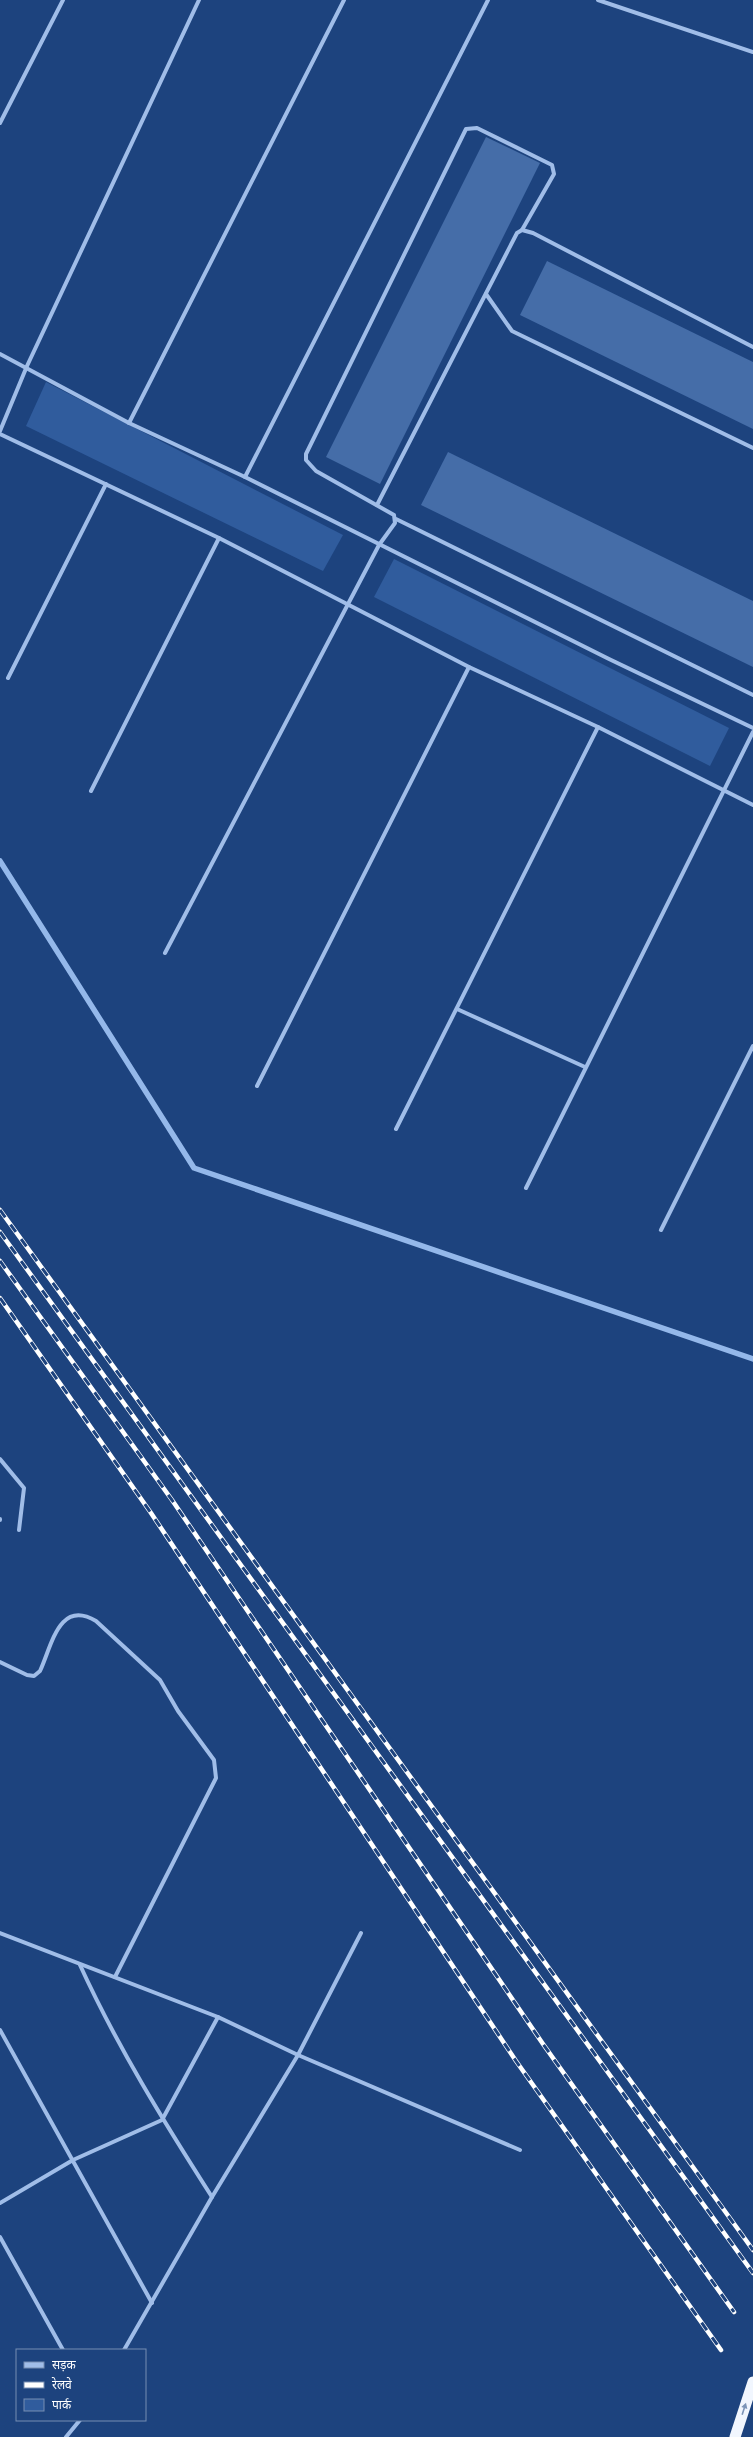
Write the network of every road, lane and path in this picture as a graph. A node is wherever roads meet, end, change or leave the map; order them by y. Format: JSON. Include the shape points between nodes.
{"nodes":[{"id":1,"x":63,"y":0,"type":"edge"},
{"id":2,"x":199,"y":0,"type":"edge"},
{"id":3,"x":344,"y":0,"type":"edge"},
{"id":4,"x":488,"y":0,"type":"edge"},
{"id":5,"x":598,"y":0,"type":"edge"},
{"id":6,"x":753,"y":52,"type":"edge"},
{"id":7,"x":0,"y":124,"type":"edge"},
{"id":8,"x":522,"y":230,"type":"junction"},
{"id":9,"x":486,"y":294,"type":"junction"},
{"id":10,"x":753,"y":348,"type":"edge"},
{"id":11,"x":0,"y":354,"type":"edge"},
{"id":12,"x":27,"y":366,"type":"junction"},
{"id":13,"x":129,"y":423,"type":"junction"},
{"id":14,"x":0,"y":431,"type":"edge"},
{"id":15,"x":0,"y":434,"type":"edge"},
{"id":16,"x":753,"y":448,"type":"edge"},
{"id":17,"x":245,"y":477,"type":"junction"},
{"id":18,"x":106,"y":484,"type":"junction"},
{"id":19,"x":377,"y":505,"type":"junction"},
{"id":20,"x":396,"y":519,"type":"junction"},
{"id":21,"x":219,"y":538,"type":"junction"},
{"id":22,"x":379,"y":545,"type":"junction"},
{"id":23,"x":348,"y":604,"type":"junction"},
{"id":24,"x":469,"y":667,"type":"junction"},
{"id":25,"x":8,"y":678,"type":"dead end"},
{"id":26,"x":753,"y":694,"type":"edge"},
{"id":27,"x":598,"y":727,"type":"junction"},
{"id":28,"x":753,"y":728,"type":"edge"},
{"id":29,"x":753,"y":732,"type":"edge"},
{"id":30,"x":91,"y":790,"type":"dead end"},
{"id":31,"x":724,"y":790,"type":"junction"},
{"id":32,"x":753,"y":805,"type":"edge"},
{"id":33,"x":165,"y":953,"type":"dead end"},
{"id":34,"x":457,"y":1009,"type":"junction"},
{"id":35,"x":753,"y":1046,"type":"edge"},
{"id":36,"x":585,"y":1067,"type":"junction"},
{"id":37,"x":257,"y":1086,"type":"dead end"},
{"id":38,"x":396,"y":1129,"type":"dead end"},
{"id":39,"x":526,"y":1188,"type":"dead end"},
{"id":40,"x":661,"y":1230,"type":"dead end"},
{"id":41,"x":0,"y":1459,"type":"edge"},
{"id":42,"x":19,"y":1530,"type":"dead end"},
{"id":43,"x":0,"y":1662,"type":"edge"},
{"id":44,"x":0,"y":1933,"type":"edge"},
{"id":45,"x":361,"y":1933,"type":"dead end"},
{"id":46,"x":80,"y":1964,"type":"junction"},
{"id":47,"x":115,"y":1977,"type":"junction"},
{"id":48,"x":218,"y":2017,"type":"junction"},
{"id":49,"x":0,"y":2030,"type":"edge"},
{"id":50,"x":298,"y":2055,"type":"junction"},
{"id":51,"x":162,"y":2120,"type":"junction"},
{"id":52,"x":520,"y":2150,"type":"dead end"},
{"id":53,"x":73,"y":2160,"type":"junction"},
{"id":54,"x":212,"y":2198,"type":"junction"},
{"id":55,"x":0,"y":2203,"type":"edge"},
{"id":56,"x":0,"y":2237,"type":"edge"},
{"id":57,"x":152,"y":2303,"type":"junction"},
{"id":58,"x":62,"y":2349,"type":"edge"},
{"id":59,"x":125,"y":2349,"type":"edge"},
{"id":60,"x":753,"y":2382,"type":"edge"},
{"id":61,"x":79,"y":2421,"type":"edge"},
{"id":62,"x":66,"y":2437,"type":"edge"},
{"id":63,"x":735,"y":2437,"type":"edge"}],
"edges":[{"from":1,"to":7,"type":"street"},
{"from":2,"to":12,"type":"street"},
{"from":3,"to":13,"type":"street"},
{"from":4,"to":17,"type":"street"},
{"from":5,"to":6,"type":"street"},
{"from":8,"to":9,"type":"street","via":[[518,233]]},
{"from":8,"to":10,"type":"street","via":[[533,233]]},
{"from":8,"to":19,"type":"street","via":[[554,174],[552,165],[477,128],[466,128],[306,454],[306,460],[316,471]]},
{"from":9,"to":16,"type":"street","via":[[512,330]]},
{"from":9,"to":19,"type":"street"},
{"from":11,"to":12,"type":"street"},
{"from":12,"to":13,"type":"street"},
{"from":12,"to":14,"type":"street"},
{"from":13,"to":17,"type":"street"},
{"from":15,"to":18,"type":"street"},
{"from":17,"to":22,"type":"street"},
{"from":18,"to":21,"type":"street"},
{"from":18,"to":25,"type":"street"},
{"from":19,"to":20,"type":"street","via":[[394,515]]},
{"from":20,"to":22,"type":"street"},
{"from":20,"to":26,"type":"street"},
{"from":21,"to":23,"type":"street"},
{"from":21,"to":30,"type":"street"},
{"from":22,"to":23,"type":"street"},
{"from":22,"to":28,"type":"street"},
{"from":23,"to":24,"type":"street"},
{"from":23,"to":33,"type":"street"},
{"from":24,"to":27,"type":"street"},
{"from":24,"to":37,"type":"street"},
{"from":27,"to":31,"type":"street"},
{"from":27,"to":34,"type":"street"},
{"from":29,"to":31,"type":"street"},
{"from":31,"to":32,"type":"street"},
{"from":31,"to":36,"type":"street"},
{"from":34,"to":36,"type":"street"},
{"from":34,"to":38,"type":"street"},
{"from":35,"to":40,"type":"street"},
{"from":36,"to":39,"type":"street"},
{"from":41,"to":42,"type":"street","via":[[24,1488]]},
{"from":43,"to":47,"type":"street","via":[[34,1676],[40,1671],[63,1620],[75,1614],[86,1616],[96,1621],[160,1680],[178,1711],[214,1760],[216,1778]]},
{"from":44,"to":46,"type":"street"},
{"from":45,"to":50,"type":"street"},
{"from":46,"to":47,"type":"street"},
{"from":46,"to":51,"type":"street","via":[[102,2012]]},
{"from":47,"to":48,"type":"street"},
{"from":48,"to":50,"type":"street"},
{"from":48,"to":51,"type":"street"},
{"from":49,"to":53,"type":"street"},
{"from":50,"to":52,"type":"street"},
{"from":50,"to":54,"type":"street"},
{"from":51,"to":53,"type":"street"},
{"from":51,"to":54,"type":"street"},
{"from":53,"to":55,"type":"street"},
{"from":53,"to":57,"type":"street"},
{"from":54,"to":57,"type":"street"},
{"from":56,"to":58,"type":"street"},
{"from":57,"to":59,"type":"street"},
{"from":63,"to":60,"type":"highway","one_way":true,"bridge":true},
{"from":61,"to":62,"type":"street"}]}
